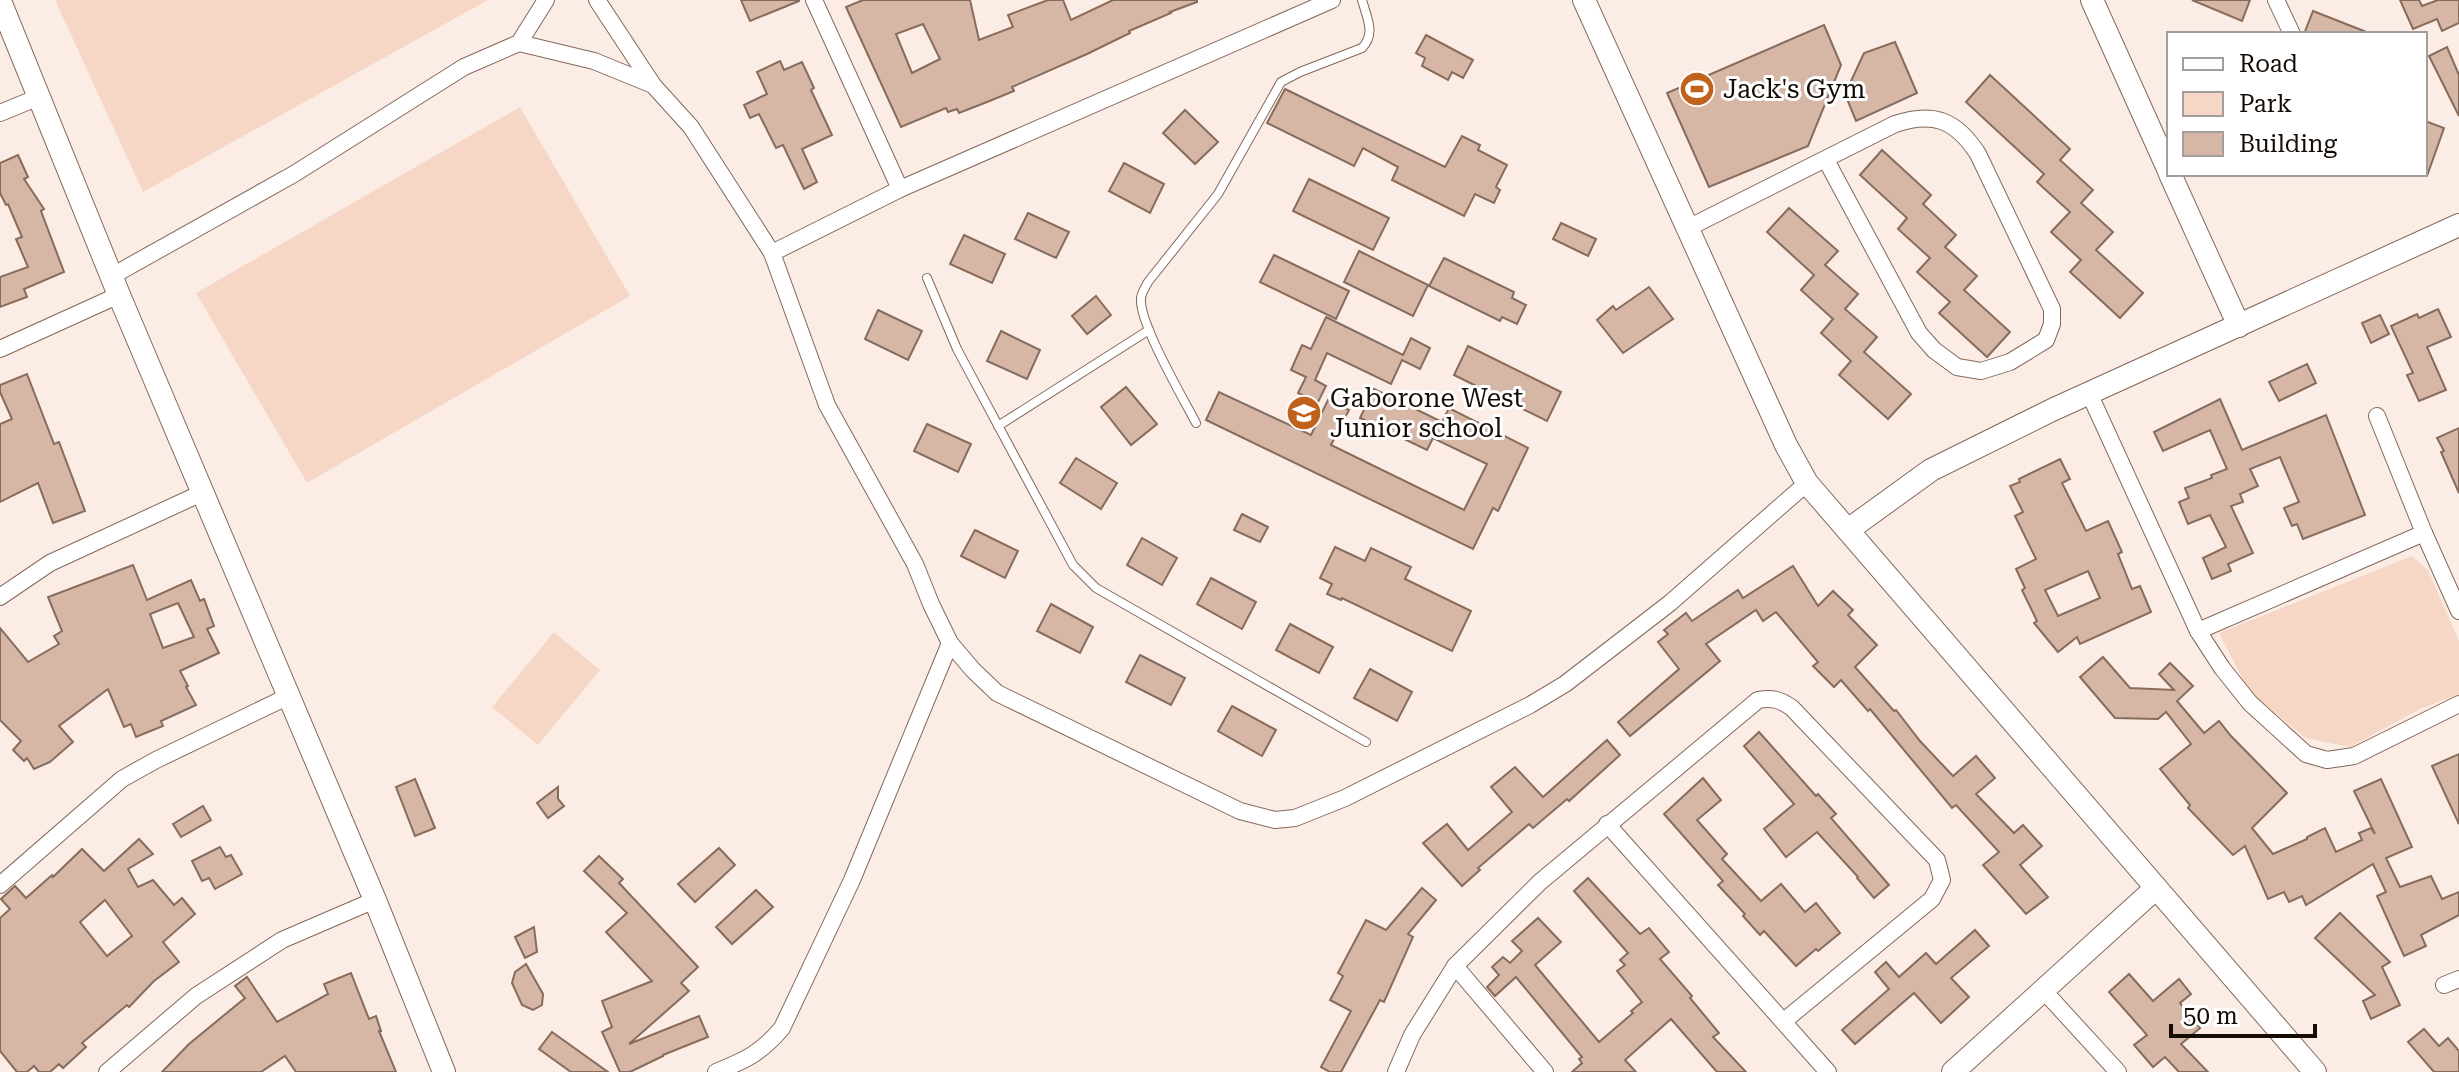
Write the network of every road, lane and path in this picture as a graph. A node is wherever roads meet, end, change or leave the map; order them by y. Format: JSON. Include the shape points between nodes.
{"nodes":[{"id":1,"x":546,"y":0,"type":"edge"},
{"id":2,"x":597,"y":0,"type":"edge"},
{"id":3,"x":814,"y":0,"type":"edge"},
{"id":4,"x":1332,"y":0,"type":"edge"},
{"id":5,"x":1362,"y":0,"type":"edge"},
{"id":6,"x":1584,"y":0,"type":"edge"},
{"id":7,"x":2092,"y":0,"type":"edge"},
{"id":8,"x":2276,"y":0,"type":"edge"},
{"id":9,"x":0,"y":1,"type":"edge"},
{"id":10,"x":2291,"y":32,"type":"edge"},
{"id":11,"x":519,"y":43,"type":"junction"},
{"id":12,"x":653,"y":85,"type":"junction"},
{"id":13,"x":39,"y":97,"type":"junction"},
{"id":14,"x":0,"y":113,"type":"edge"},
{"id":15,"x":1826,"y":160,"type":"junction"},
{"id":16,"x":2167,"y":165,"type":"edge"},
{"id":17,"x":2172,"y":176,"type":"edge"},
{"id":18,"x":900,"y":189,"type":"junction"},
{"id":19,"x":2459,"y":225,"type":"edge"},
{"id":20,"x":1688,"y":228,"type":"junction"},
{"id":21,"x":772,"y":253,"type":"junction"},
{"id":22,"x":927,"y":278,"type":"dead end"},
{"id":23,"x":115,"y":285,"type":"junction"},
{"id":24,"x":2239,"y":326,"type":"junction"},
{"id":25,"x":1149,"y":330,"type":"junction"},
{"id":26,"x":0,"y":349,"type":"edge"},
{"id":27,"x":2089,"y":393,"type":"junction"},
{"id":28,"x":2377,"y":416,"type":"dead end"},
{"id":29,"x":1196,"y":423,"type":"dead end"},
{"id":30,"x":998,"y":426,"type":"junction"},
{"id":31,"x":1807,"y":483,"type":"junction"},
{"id":32,"x":204,"y":492,"type":"junction"},
{"id":33,"x":1848,"y":530,"type":"junction"},
{"id":34,"x":2424,"y":533,"type":"junction"},
{"id":35,"x":0,"y":597,"type":"edge"},
{"id":36,"x":2459,"y":611,"type":"edge"},
{"id":37,"x":2198,"y":631,"type":"junction"},
{"id":38,"x":950,"y":643,"type":"junction"},
{"id":39,"x":289,"y":696,"type":"junction"},
{"id":40,"x":2459,"y":704,"type":"edge"},
{"id":41,"x":1366,"y":742,"type":"dead end"},
{"id":42,"x":1607,"y":824,"type":"junction"},
{"id":43,"x":0,"y":885,"type":"edge"},
{"id":44,"x":2156,"y":888,"type":"junction"},
{"id":45,"x":375,"y":900,"type":"junction"},
{"id":46,"x":1455,"y":966,"type":"junction"},
{"id":47,"x":2044,"y":991,"type":"junction"},
{"id":48,"x":1784,"y":1021,"type":"junction"},
{"id":49,"x":107,"y":1072,"type":"edge"},
{"id":50,"x":444,"y":1072,"type":"edge"},
{"id":51,"x":716,"y":1072,"type":"edge"},
{"id":52,"x":1396,"y":1072,"type":"edge"},
{"id":53,"x":1545,"y":1072,"type":"edge"},
{"id":54,"x":1828,"y":1072,"type":"edge"},
{"id":55,"x":1953,"y":1072,"type":"edge"},
{"id":56,"x":2118,"y":1072,"type":"edge"},
{"id":57,"x":2315,"y":1072,"type":"edge"}],
"edges":[{"from":1,"to":11,"type":"street"},
{"from":2,"to":12,"type":"street"},
{"from":3,"to":18,"type":"street"},
{"from":4,"to":18,"type":"street"},
{"from":5,"to":25,"type":"lane","via":[[1371,34],[1368,42],[1281,82],[1218,194],[1140,296]]},
{"from":6,"to":20,"type":"street"},
{"from":7,"to":16,"type":"street"},
{"from":8,"to":10,"type":"street"},
{"from":9,"to":13,"type":"street"},
{"from":11,"to":12,"type":"street","via":[[594,61]]},
{"from":11,"to":23,"type":"street","via":[[464,67]]},
{"from":12,"to":21,"type":"street","via":[[691,127]]},
{"from":13,"to":14,"type":"street"},
{"from":13,"to":23,"type":"street"},
{"from":15,"to":15,"type":"street","via":[[1913,118],[1932,117],[1968,138],[2052,309],[2046,340],[2010,362],[1981,371],[1957,367],[1934,350],[1919,333]]},
{"from":15,"to":20,"type":"street"},
{"from":17,"to":24,"type":"street"},
{"from":18,"to":21,"type":"street"},
{"from":19,"to":24,"type":"street"},
{"from":20,"to":31,"type":"street"},
{"from":21,"to":38,"type":"street","via":[[827,405],[915,564]]},
{"from":22,"to":30,"type":"lane"},
{"from":23,"to":26,"type":"street"},
{"from":23,"to":32,"type":"street"},
{"from":24,"to":27,"type":"street"},
{"from":25,"to":29,"type":"lane"},
{"from":25,"to":30,"type":"lane"},
{"from":27,"to":33,"type":"street","via":[[1931,470]]},
{"from":27,"to":37,"type":"street"},
{"from":28,"to":34,"type":"street"},
{"from":30,"to":41,"type":"lane","via":[[1073,565],[1096,588]]},
{"from":31,"to":33,"type":"street"},
{"from":31,"to":38,"type":"street","via":[[1670,603],[1565,684],[1345,798],[1295,818],[1275,820],[1240,811],[997,693]]},
{"from":32,"to":35,"type":"street","via":[[50,563]]},
{"from":32,"to":39,"type":"street"},
{"from":33,"to":44,"type":"street"},
{"from":34,"to":36,"type":"street"},
{"from":34,"to":37,"type":"street"},
{"from":37,"to":40,"type":"street","via":[[2250,703],[2306,754],[2327,760],[2354,756]]},
{"from":38,"to":51,"type":"street","via":[[852,880],[782,1028],[749,1059]]},
{"from":39,"to":43,"type":"street","via":[[122,779]]},
{"from":39,"to":45,"type":"street"},
{"from":42,"to":46,"type":"street"},
{"from":42,"to":48,"type":"street"},
{"from":42,"to":48,"type":"street","via":[[1758,700],[1774,699],[1792,708],[1937,860],[1942,880],[1932,899]]},
{"from":44,"to":47,"type":"street"},
{"from":44,"to":57,"type":"street"},
{"from":45,"to":49,"type":"street","via":[[282,940],[196,996]]},
{"from":45,"to":50,"type":"street"},
{"from":46,"to":52,"type":"street","via":[[1412,1035]]},
{"from":46,"to":53,"type":"street"},
{"from":47,"to":55,"type":"street"},
{"from":47,"to":56,"type":"street"},
{"from":48,"to":54,"type":"street"}]}
